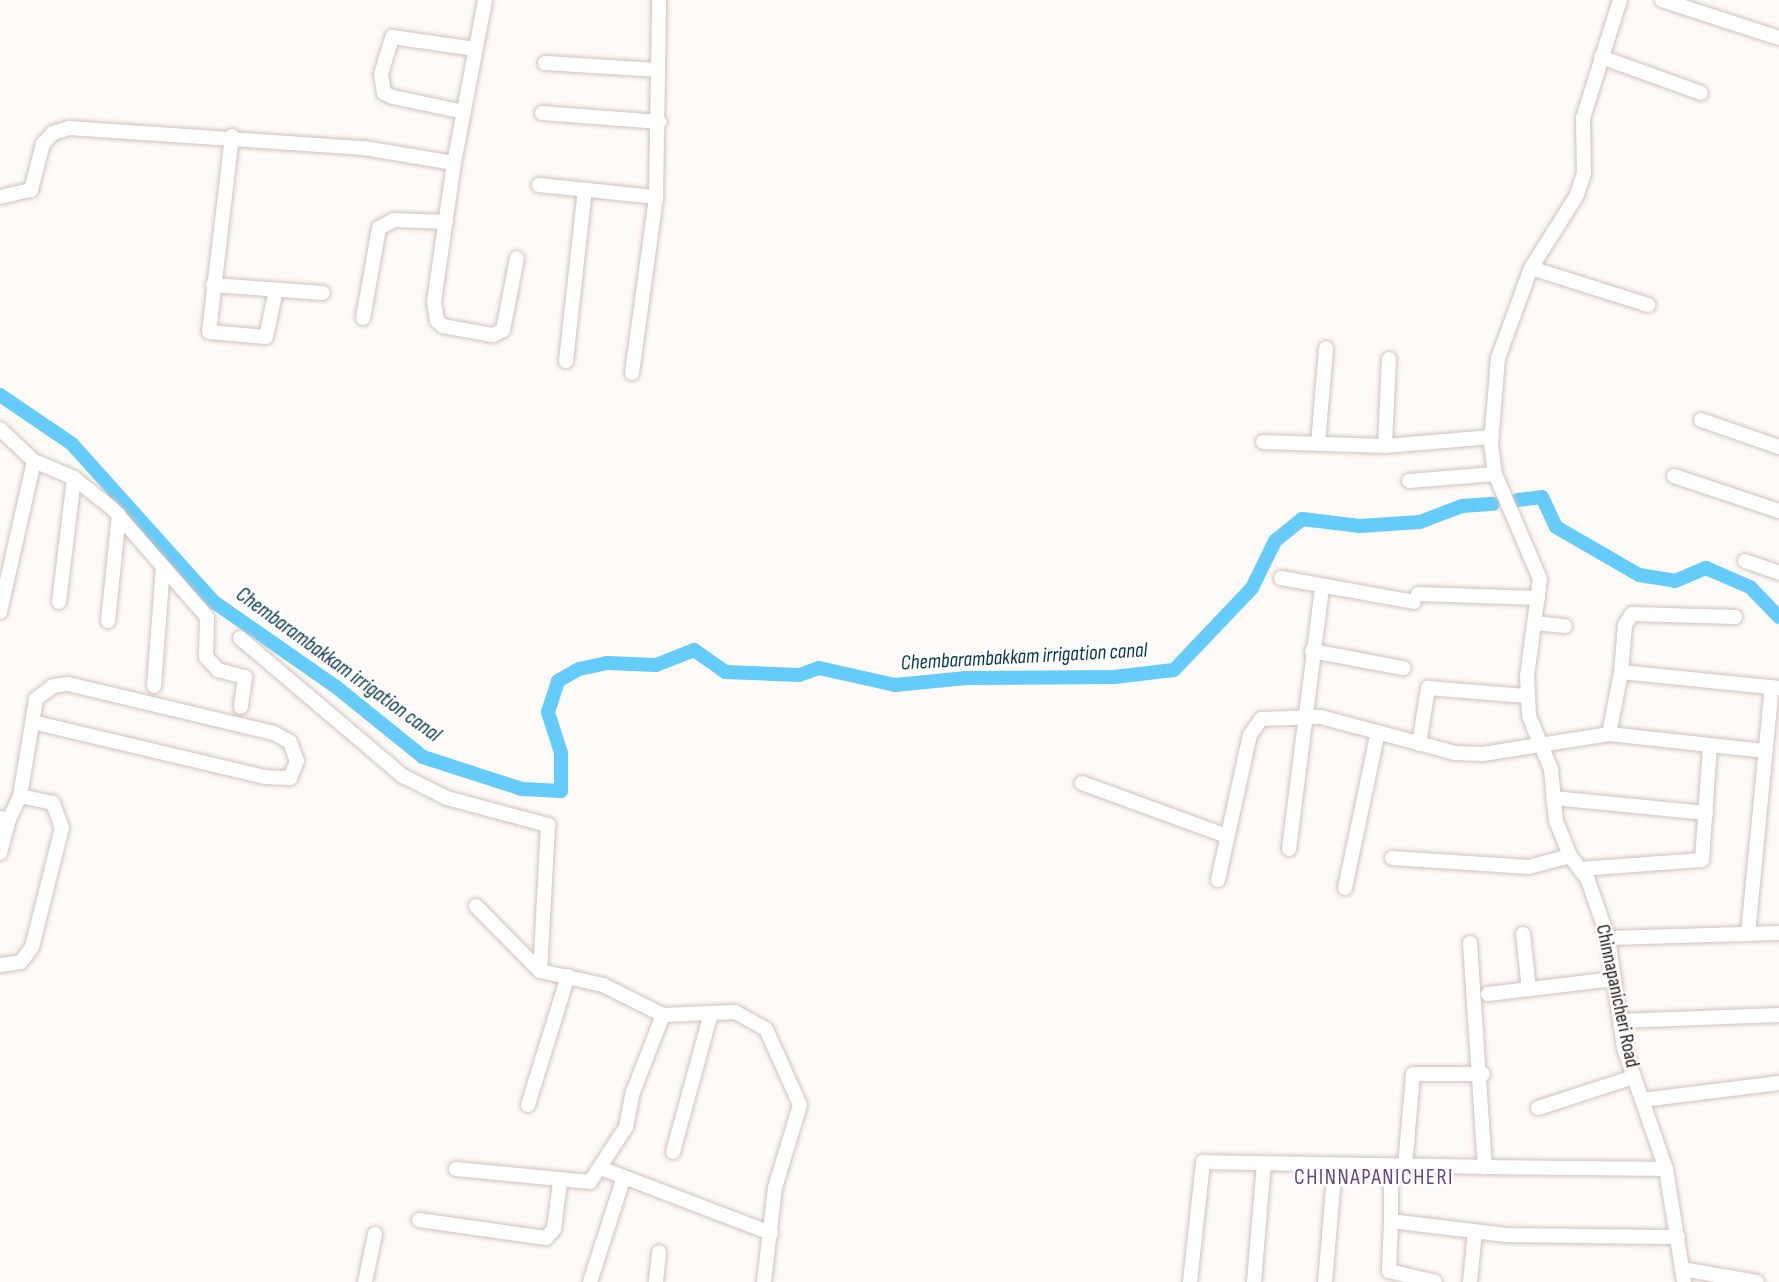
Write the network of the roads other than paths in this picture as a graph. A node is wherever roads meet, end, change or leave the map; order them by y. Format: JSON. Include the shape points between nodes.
{"nodes":[{"id":1,"x":485,"y":0,"type":"edge"},
{"id":2,"x":656,"y":0,"type":"edge"},
{"id":3,"x":1620,"y":0,"type":"edge"},
{"id":4,"x":1662,"y":0,"type":"edge"},
{"id":5,"x":1779,"y":38,"type":"edge"},
{"id":6,"x":475,"y":49,"type":"junction"},
{"id":7,"x":1601,"y":57,"type":"junction"},
{"id":8,"x":544,"y":63,"type":"dead end"},
{"id":9,"x":658,"y":70,"type":"junction"},
{"id":10,"x":1701,"y":93,"type":"dead end"},
{"id":11,"x":464,"y":112,"type":"junction"},
{"id":12,"x":542,"y":113,"type":"dead end"},
{"id":13,"x":660,"y":122,"type":"junction"},
{"id":14,"x":232,"y":136,"type":"junction"},
{"id":15,"x":454,"y":163,"type":"junction"},
{"id":16,"x":539,"y":185,"type":"dead end"},
{"id":17,"x":585,"y":190,"type":"junction"},
{"id":18,"x":0,"y":197,"type":"edge"},
{"id":19,"x":656,"y":197,"type":"junction"},
{"id":20,"x":446,"y":222,"type":"junction"},
{"id":21,"x":517,"y":258,"type":"dead end"},
{"id":22,"x":1531,"y":268,"type":"junction"},
{"id":23,"x":213,"y":285,"type":"junction"},
{"id":24,"x":276,"y":290,"type":"junction"},
{"id":25,"x":323,"y":293,"type":"dead end"},
{"id":26,"x":1648,"y":305,"type":"dead end"},
{"id":27,"x":363,"y":318,"type":"dead end"},
{"id":28,"x":1326,"y":348,"type":"dead end"},
{"id":29,"x":1389,"y":359,"type":"dead end"},
{"id":30,"x":566,"y":361,"type":"dead end"},
{"id":31,"x":632,"y":373,"type":"dead end"},
{"id":32,"x":1701,"y":420,"type":"dead end"},
{"id":33,"x":0,"y":429,"type":"edge"},
{"id":34,"x":1492,"y":436,"type":"junction"},
{"id":35,"x":1263,"y":442,"type":"dead end"},
{"id":36,"x":1318,"y":444,"type":"junction"},
{"id":37,"x":1385,"y":446,"type":"junction"},
{"id":38,"x":1779,"y":447,"type":"edge"},
{"id":39,"x":34,"y":461,"type":"junction"},
{"id":40,"x":1495,"y":474,"type":"junction"},
{"id":41,"x":1674,"y":476,"type":"dead end"},
{"id":42,"x":74,"y":478,"type":"junction"},
{"id":43,"x":1409,"y":481,"type":"dead end"},
{"id":44,"x":1779,"y":511,"type":"edge"},
{"id":45,"x":119,"y":515,"type":"junction"},
{"id":46,"x":1745,"y":561,"type":"dead end"},
{"id":47,"x":163,"y":567,"type":"junction"},
{"id":48,"x":1779,"y":573,"type":"edge"},
{"id":49,"x":1281,"y":578,"type":"dead end"},
{"id":50,"x":1322,"y":587,"type":"junction"},
{"id":51,"x":1538,"y":598,"type":"junction"},
{"id":52,"x":59,"y":602,"type":"dead end"},
{"id":53,"x":0,"y":612,"type":"edge"},
{"id":54,"x":1735,"y":617,"type":"dead end"},
{"id":55,"x":108,"y":621,"type":"dead end"},
{"id":56,"x":1535,"y":623,"type":"junction"},
{"id":57,"x":1565,"y":626,"type":"dead end"},
{"id":58,"x":240,"y":638,"type":"dead end"},
{"id":59,"x":1312,"y":651,"type":"junction"},
{"id":60,"x":1403,"y":668,"type":"dead end"},
{"id":61,"x":1621,"y":672,"type":"junction"},
{"id":62,"x":154,"y":686,"type":"dead end"},
{"id":63,"x":1775,"y":687,"type":"edge"},
{"id":64,"x":1526,"y":696,"type":"junction"},
{"id":65,"x":241,"y":707,"type":"dead end"},
{"id":66,"x":1305,"y":716,"type":"junction"},
{"id":67,"x":33,"y":723,"type":"junction"},
{"id":68,"x":1378,"y":732,"type":"junction"},
{"id":69,"x":1609,"y":734,"type":"junction"},
{"id":70,"x":1419,"y":744,"type":"junction"},
{"id":71,"x":1710,"y":746,"type":"junction"},
{"id":72,"x":1542,"y":747,"type":"junction"},
{"id":73,"x":1765,"y":751,"type":"junction"},
{"id":74,"x":1082,"y":783,"type":"dead end"},
{"id":75,"x":20,"y":796,"type":"junction"},
{"id":76,"x":1554,"y":798,"type":"junction"},
{"id":77,"x":1706,"y":813,"type":"junction"},
{"id":78,"x":5,"y":819,"type":"edge"},
{"id":79,"x":1227,"y":836,"type":"junction"},
{"id":80,"x":1289,"y":849,"type":"dead end"},
{"id":81,"x":0,"y":853,"type":"edge"},
{"id":82,"x":1570,"y":856,"type":"junction"},
{"id":83,"x":1392,"y":858,"type":"dead end"},
{"id":84,"x":1580,"y":869,"type":"junction"},
{"id":85,"x":1218,"y":880,"type":"dead end"},
{"id":86,"x":1345,"y":888,"type":"dead end"},
{"id":87,"x":476,"y":906,"type":"dead end"},
{"id":88,"x":1523,"y":933,"type":"dead end"},
{"id":89,"x":1779,"y":933,"type":"edge"},
{"id":90,"x":1748,"y":934,"type":"junction"},
{"id":91,"x":1608,"y":938,"type":"junction"},
{"id":92,"x":1470,"y":943,"type":"dead end"},
{"id":93,"x":0,"y":965,"type":"edge"},
{"id":94,"x":540,"y":971,"type":"junction"},
{"id":95,"x":568,"y":976,"type":"junction"},
{"id":96,"x":1614,"y":979,"type":"junction"},
{"id":97,"x":1529,"y":989,"type":"junction"},
{"id":98,"x":1488,"y":994,"type":"dead end"},
{"id":99,"x":711,"y":1013,"type":"junction"},
{"id":100,"x":663,"y":1015,"type":"junction"},
{"id":101,"x":1779,"y":1015,"type":"edge"},
{"id":102,"x":1620,"y":1021,"type":"junction"},
{"id":103,"x":1483,"y":1074,"type":"junction"},
{"id":104,"x":1634,"y":1077,"type":"junction"},
{"id":105,"x":1779,"y":1083,"type":"edge"},
{"id":106,"x":1642,"y":1100,"type":"junction"},
{"id":107,"x":528,"y":1105,"type":"dead end"},
{"id":108,"x":1538,"y":1108,"type":"dead end"},
{"id":109,"x":673,"y":1152,"type":"dead end"},
{"id":110,"x":1264,"y":1164,"type":"junction"},
{"id":111,"x":1335,"y":1165,"type":"junction"},
{"id":112,"x":1398,"y":1166,"type":"junction"},
{"id":113,"x":1485,"y":1167,"type":"junction"},
{"id":114,"x":456,"y":1169,"type":"dead end"},
{"id":115,"x":603,"y":1169,"type":"junction"},
{"id":116,"x":1666,"y":1169,"type":"junction"},
{"id":117,"x":624,"y":1177,"type":"junction"},
{"id":118,"x":560,"y":1182,"type":"junction"},
{"id":119,"x":418,"y":1220,"type":"dead end"},
{"id":120,"x":1391,"y":1221,"type":"junction"},
{"id":121,"x":1475,"y":1231,"type":"junction"},
{"id":122,"x":771,"y":1233,"type":"junction"},
{"id":123,"x":375,"y":1234,"type":"dead end"},
{"id":124,"x":1678,"y":1237,"type":"junction"},
{"id":125,"x":659,"y":1252,"type":"dead end"},
{"id":126,"x":1683,"y":1276,"type":"edge"},
{"id":127,"x":1750,"y":1281,"type":"edge"},
{"id":128,"x":365,"y":1282,"type":"edge"},
{"id":129,"x":590,"y":1282,"type":"edge"},
{"id":130,"x":656,"y":1282,"type":"edge"},
{"id":131,"x":764,"y":1282,"type":"edge"},
{"id":132,"x":1190,"y":1282,"type":"edge"},
{"id":133,"x":1254,"y":1282,"type":"edge"},
{"id":134,"x":1325,"y":1282,"type":"edge"},
{"id":135,"x":1435,"y":1282,"type":"edge"},
{"id":136,"x":1470,"y":1282,"type":"edge"}],
"edges":[{"from":1,"to":6,"type":"street"},
{"from":2,"to":9,"type":"street"},
{"from":3,"to":7,"type":"street","name":"Chinnapanicheri Road"},
{"from":4,"to":5,"type":"street"},
{"from":6,"to":11,"type":"street"},
{"from":6,"to":11,"type":"street","via":[[392,37],[381,74],[384,93],[393,98]]},
{"from":7,"to":10,"type":"street"},
{"from":7,"to":22,"type":"street","name":"Chinnapanicheri Road","via":[[1582,118],[1584,173],[1578,195]]},
{"from":8,"to":9,"type":"street"},
{"from":9,"to":13,"type":"street"},
{"from":11,"to":15,"type":"street"},
{"from":12,"to":13,"type":"street"},
{"from":13,"to":19,"type":"street"},
{"from":14,"to":15,"type":"street"},
{"from":14,"to":18,"type":"street","via":[[69,128],[53,133],[43,144],[31,190]]},
{"from":14,"to":23,"type":"street"},
{"from":15,"to":20,"type":"street"},
{"from":16,"to":17,"type":"street"},
{"from":17,"to":19,"type":"street"},
{"from":17,"to":30,"type":"street"},
{"from":19,"to":31,"type":"street"},
{"from":20,"to":21,"type":"street","via":[[434,302],[437,321],[444,326],[494,335],[503,330]]},
{"from":20,"to":27,"type":"street","via":[[394,220],[379,228]]},
{"from":22,"to":26,"type":"street"},
{"from":22,"to":34,"type":"street","name":"Chinnapanicheri Road","via":[[1498,358]]},
{"from":23,"to":24,"type":"street"},
{"from":23,"to":24,"type":"street","via":[[209,332],[260,340],[269,334]]},
{"from":24,"to":25,"type":"street"},
{"from":28,"to":36,"type":"street"},
{"from":29,"to":37,"type":"street"},
{"from":32,"to":38,"type":"street"},
{"from":33,"to":39,"type":"street"},
{"from":34,"to":37,"type":"street"},
{"from":34,"to":40,"type":"street","name":"Chinnapanicheri Road"},
{"from":35,"to":36,"type":"street"},
{"from":36,"to":37,"type":"street"},
{"from":39,"to":42,"type":"street"},
{"from":39,"to":53,"type":"street"},
{"from":40,"to":43,"type":"street"},
{"from":40,"to":51,"type":"street","name":"Chinnapanicheri Road","via":[[1540,579]]},
{"from":41,"to":44,"type":"street"},
{"from":42,"to":45,"type":"street"},
{"from":42,"to":52,"type":"street"},
{"from":45,"to":47,"type":"street"},
{"from":45,"to":55,"type":"street"},
{"from":46,"to":48,"type":"street"},
{"from":47,"to":62,"type":"street"},
{"from":47,"to":65,"type":"street","via":[[207,617],[208,664],[245,677]]},
{"from":49,"to":50,"type":"street"},
{"from":50,"to":51,"type":"street","via":[[1416,598]]},
{"from":50,"to":59,"type":"street"},
{"from":51,"to":56,"type":"street","name":"Chinnapanicheri Road"},
{"from":54,"to":61,"type":"street","via":[[1632,614],[1625,625]]},
{"from":56,"to":57,"type":"street"},
{"from":56,"to":64,"type":"street","name":"Chinnapanicheri Road"},
{"from":58,"to":94,"type":"street","via":[[403,776],[447,798],[548,825]]},
{"from":59,"to":60,"type":"street"},
{"from":59,"to":66,"type":"street"},
{"from":61,"to":63,"type":"street"},
{"from":61,"to":69,"type":"street"},
{"from":63,"to":73,"type":"street"},
{"from":64,"to":70,"type":"street","via":[[1428,688]]},
{"from":64,"to":72,"type":"street","name":"Chinnapanicheri Road"},
{"from":66,"to":68,"type":"street"},
{"from":66,"to":79,"type":"street","via":[[1277,716],[1255,726]]},
{"from":66,"to":80,"type":"street"},
{"from":67,"to":67,"type":"street","via":[[41,690],[68,684],[274,733],[291,742],[297,761],[290,778],[265,777]]},
{"from":67,"to":75,"type":"street"},
{"from":68,"to":70,"type":"street"},
{"from":68,"to":86,"type":"street"},
{"from":69,"to":71,"type":"street"},
{"from":69,"to":72,"type":"street"},
{"from":70,"to":72,"type":"street","via":[[1484,754]]},
{"from":71,"to":73,"type":"street"},
{"from":71,"to":77,"type":"street"},
{"from":72,"to":76,"type":"street","name":"Chinnapanicheri Road"},
{"from":73,"to":90,"type":"street"},
{"from":74,"to":79,"type":"street"},
{"from":75,"to":78,"type":"street"},
{"from":75,"to":93,"type":"street","via":[[53,803],[62,828],[32,947],[21,962]]},
{"from":76,"to":77,"type":"street"},
{"from":76,"to":82,"type":"street","name":"Chinnapanicheri Road"},
{"from":77,"to":84,"type":"street","via":[[1705,854],[1696,863]]},
{"from":78,"to":81,"type":"street"},
{"from":79,"to":85,"type":"street"},
{"from":82,"to":83,"type":"street","via":[[1529,867]]},
{"from":82,"to":84,"type":"street","name":"Chinnapanicheri Road"},
{"from":84,"to":91,"type":"street","name":"Chinnapanicheri Road"},
{"from":87,"to":94,"type":"street"},
{"from":88,"to":97,"type":"street"},
{"from":89,"to":90,"type":"street"},
{"from":90,"to":91,"type":"street"},
{"from":91,"to":96,"type":"street","name":"Chinnapanicheri Road"},
{"from":92,"to":103,"type":"street"},
{"from":94,"to":95,"type":"street"},
{"from":95,"to":100,"type":"street","via":[[603,986]]},
{"from":95,"to":107,"type":"street"},
{"from":96,"to":97,"type":"street"},
{"from":96,"to":102,"type":"street","name":"Chinnapanicheri Road"},
{"from":97,"to":98,"type":"street"},
{"from":99,"to":100,"type":"street"},
{"from":99,"to":109,"type":"street"},
{"from":99,"to":122,"type":"street","via":[[735,1012],[766,1029],[800,1105],[775,1188]]},
{"from":100,"to":115,"type":"street","via":[[633,1092],[626,1127]]},
{"from":101,"to":102,"type":"street"},
{"from":102,"to":104,"type":"street","name":"Chinnapanicheri Road"},
{"from":103,"to":112,"type":"street","via":[[1413,1074]]},
{"from":103,"to":113,"type":"street"},
{"from":104,"to":106,"type":"street","name":"Chinnapanicheri Road"},
{"from":104,"to":108,"type":"street"},
{"from":105,"to":106,"type":"street"},
{"from":106,"to":116,"type":"street","name":"Chinnapanicheri Road"},
{"from":110,"to":111,"type":"street"},
{"from":110,"to":132,"type":"street","via":[[1200,1164]]},
{"from":110,"to":133,"type":"street"},
{"from":111,"to":112,"type":"street"},
{"from":111,"to":134,"type":"street"},
{"from":112,"to":113,"type":"street"},
{"from":112,"to":120,"type":"street"},
{"from":113,"to":116,"type":"street"},
{"from":114,"to":118,"type":"street"},
{"from":115,"to":117,"type":"street"},
{"from":115,"to":118,"type":"street","via":[[590,1182]]},
{"from":116,"to":124,"type":"street","name":"Chinnapanicheri Road"},
{"from":117,"to":122,"type":"street"},
{"from":117,"to":129,"type":"street"},
{"from":118,"to":119,"type":"street","via":[[554,1229],[546,1238]]},
{"from":120,"to":121,"type":"street"},
{"from":120,"to":135,"type":"street","via":[[1389,1271]]},
{"from":121,"to":124,"type":"street"},
{"from":121,"to":136,"type":"street"},
{"from":122,"to":131,"type":"street"},
{"from":123,"to":128,"type":"street"},
{"from":124,"to":126,"type":"street","name":"Chinnapanicheri Road"},
{"from":125,"to":130,"type":"street"},
{"from":126,"to":127,"type":"street"}]}
